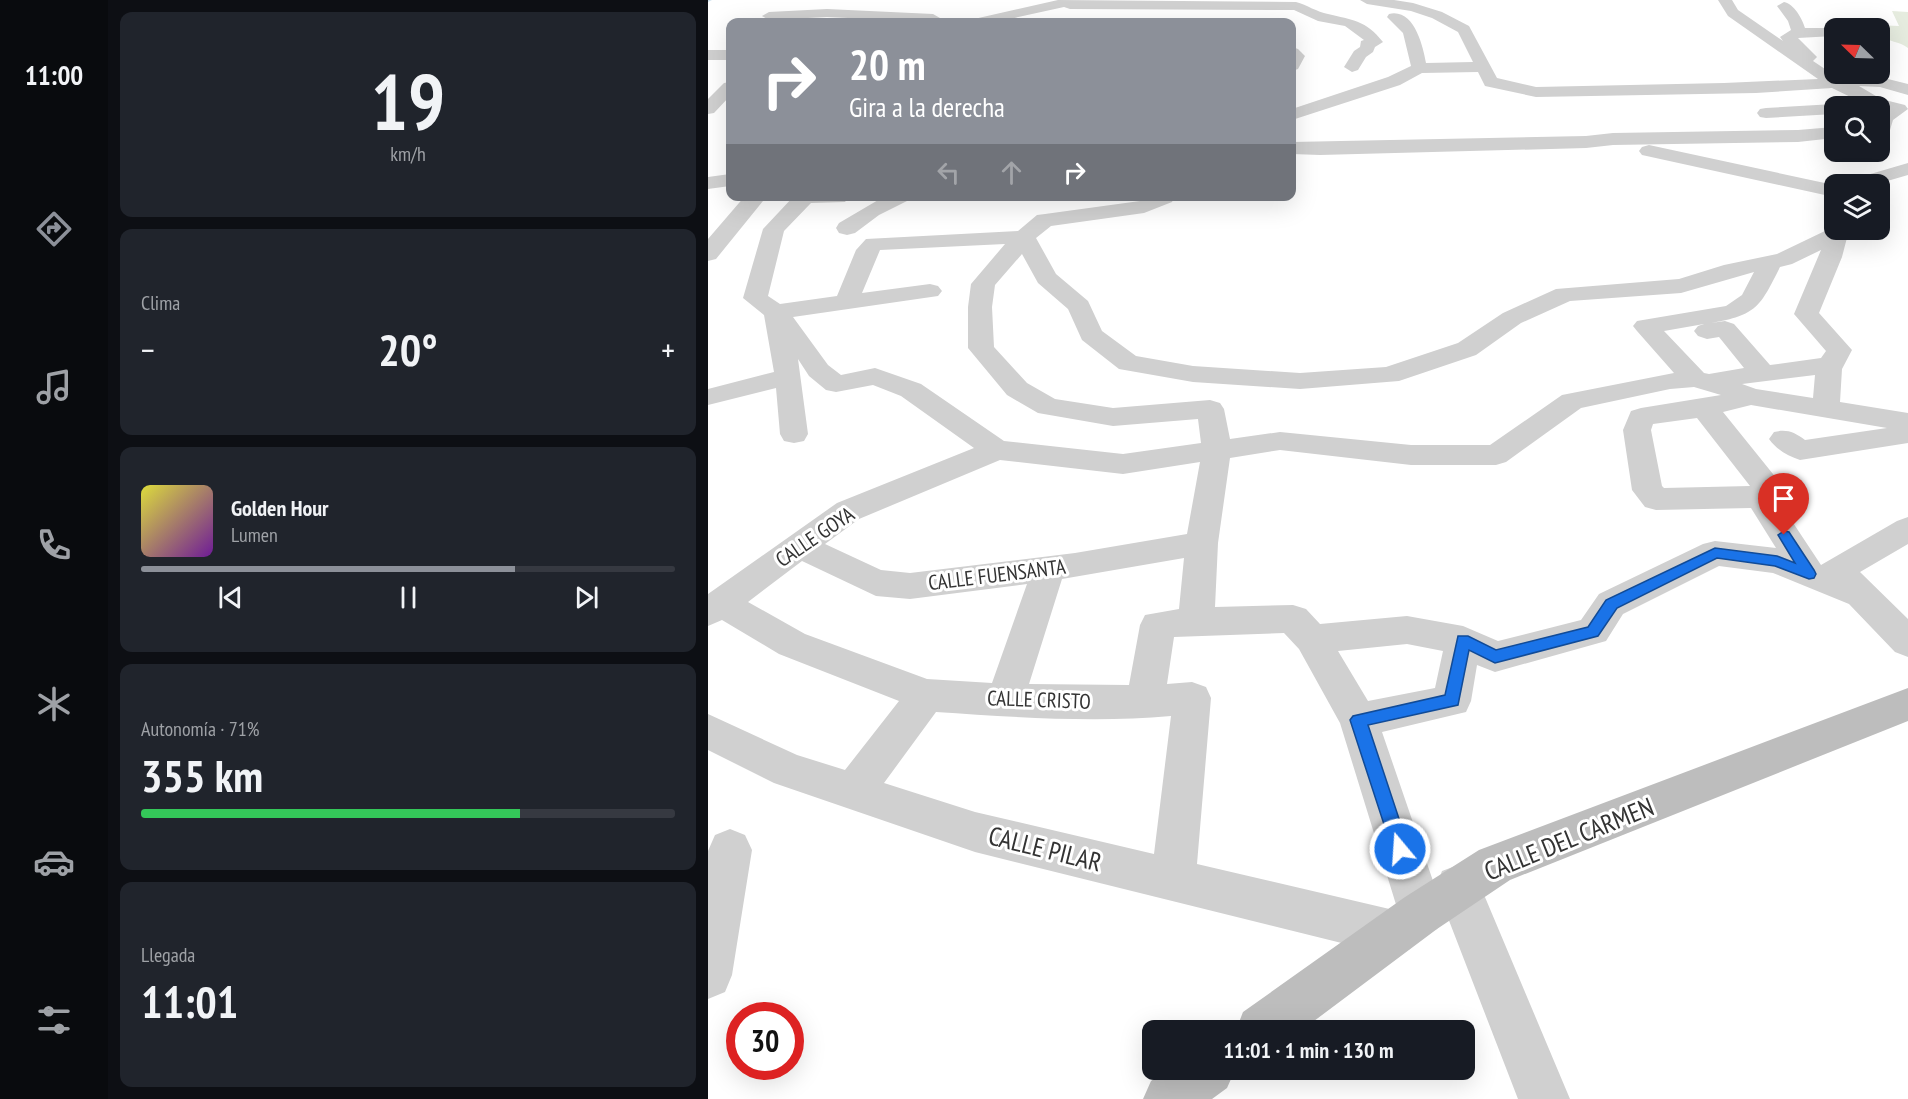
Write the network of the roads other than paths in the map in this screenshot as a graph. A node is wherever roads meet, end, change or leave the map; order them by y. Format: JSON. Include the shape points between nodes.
{"nodes":[{"id":1,"x":774,"y":0,"type":"edge"},
{"id":2,"x":859,"y":0,"type":"edge"},
{"id":3,"x":1091,"y":0,"type":"edge"},
{"id":4,"x":1367,"y":0,"type":"edge"},
{"id":5,"x":1725,"y":0,"type":"edge"},
{"id":6,"x":1737,"y":0,"type":"edge"},
{"id":7,"x":1745,"y":0,"type":"edge"},
{"id":8,"x":1073,"y":3,"type":"edge"},
{"id":9,"x":1784,"y":6,"type":"dead end"},
{"id":10,"x":1767,"y":8,"type":"dead end"},
{"id":11,"x":841,"y":13,"type":"junction"},
{"id":12,"x":927,"y":16,"type":"edge"},
{"id":13,"x":1394,"y":17,"type":"dead end"},
{"id":14,"x":769,"y":18,"type":"edge"},
{"id":15,"x":781,"y":18,"type":"edge"},
{"id":16,"x":1004,"y":18,"type":"edge"},
{"id":17,"x":1330,"y":19,"type":"junction"},
{"id":18,"x":1296,"y":20,"type":"edge"},
{"id":19,"x":1454,"y":24,"type":"junction"},
{"id":20,"x":1410,"y":29,"type":"junction"},
{"id":21,"x":1824,"y":32,"type":"edge"},
{"id":22,"x":1794,"y":34,"type":"junction"},
{"id":23,"x":708,"y":55,"type":"edge"},
{"id":24,"x":726,"y":55,"type":"edge"},
{"id":25,"x":1807,"y":65,"type":"junction"},
{"id":26,"x":1352,"y":67,"type":"dead end"},
{"id":27,"x":1481,"y":67,"type":"junction"},
{"id":28,"x":1419,"y":68,"type":"junction"},
{"id":29,"x":1824,"y":76,"type":"edge"},
{"id":30,"x":726,"y":82,"type":"edge"},
{"id":31,"x":1824,"y":83,"type":"edge"},
{"id":32,"x":1890,"y":83,"type":"edge"},
{"id":33,"x":1838,"y":84,"type":"edge"},
{"id":34,"x":1908,"y":90,"type":"edge"},
{"id":35,"x":1890,"y":109,"type":"edge"},
{"id":36,"x":1824,"y":110,"type":"edge"},
{"id":37,"x":1905,"y":111,"type":"edge"},
{"id":38,"x":1766,"y":113,"type":"dead end"},
{"id":39,"x":1296,"y":114,"type":"edge"},
{"id":40,"x":1890,"y":116,"type":"edge"},
{"id":41,"x":712,"y":119,"type":"edge"},
{"id":42,"x":1824,"y":134,"type":"edge"},
{"id":43,"x":1613,"y":139,"type":"junction"},
{"id":44,"x":1296,"y":148,"type":"edge"},
{"id":45,"x":1908,"y":169,"type":"edge"},
{"id":46,"x":1890,"y":174,"type":"edge"},
{"id":47,"x":726,"y":181,"type":"edge"},
{"id":48,"x":708,"y":183,"type":"edge"},
{"id":49,"x":1824,"y":190,"type":"edge"},
{"id":50,"x":752,"y":201,"type":"edge"},
{"id":51,"x":801,"y":201,"type":"edge"},
{"id":52,"x":892,"y":201,"type":"edge"},
{"id":53,"x":1158,"y":201,"type":"edge"},
{"id":54,"x":847,"y":228,"type":"dead end"},
{"id":55,"x":1024,"y":237,"type":"junction"},
{"id":56,"x":1824,"y":239,"type":"edge"},
{"id":57,"x":1835,"y":240,"type":"edge"},
{"id":58,"x":708,"y":254,"type":"edge"},
{"id":59,"x":1771,"y":262,"type":"junction"},
{"id":60,"x":930,"y":291,"type":"dead end"},
{"id":61,"x":847,"y":301,"type":"junction"},
{"id":62,"x":776,"y":312,"type":"junction"},
{"id":63,"x":1707,"y":331,"type":"dead end"},
{"id":64,"x":1832,"y":365,"type":"junction"},
{"id":65,"x":788,"y":377,"type":"junction"},
{"id":66,"x":1757,"y":386,"type":"junction"},
{"id":67,"x":1705,"y":390,"type":"junction"},
{"id":68,"x":708,"y":397,"type":"edge"},
{"id":69,"x":1826,"y":410,"type":"junction"},
{"id":70,"x":1908,"y":422,"type":"edge"},
{"id":71,"x":794,"y":434,"type":"dead end"},
{"id":72,"x":1908,"y":434,"type":"edge"},
{"id":73,"x":1784,"y":439,"type":"dead end"},
{"id":74,"x":1216,"y":449,"type":"junction"},
{"id":75,"x":997,"y":450,"type":"junction"},
{"id":76,"x":1760,"y":497,"type":"junction"},
{"id":77,"x":1908,"y":529,"type":"edge"},
{"id":78,"x":1202,"y":543,"type":"junction"},
{"id":79,"x":799,"y":546,"type":"junction"},
{"id":80,"x":1049,"y":568,"type":"junction"},
{"id":81,"x":1823,"y":572,"type":"junction"},
{"id":82,"x":715,"y":608,"type":"edge"},
{"id":83,"x":1196,"y":621,"type":"junction"},
{"id":84,"x":1312,"y":639,"type":"junction"},
{"id":85,"x":1463,"y":640,"type":"junction"},
{"id":86,"x":1908,"y":642,"type":"edge"},
{"id":87,"x":926,"y":694,"type":"junction"},
{"id":88,"x":1005,"y":700,"type":"junction"},
{"id":89,"x":1145,"y":702,"type":"junction"},
{"id":90,"x":1908,"y":704,"type":"edge"},
{"id":91,"x":1358,"y":720,"type":"junction"},
{"id":92,"x":708,"y":731,"type":"edge"},
{"id":93,"x":853,"y":792,"type":"junction"},
{"id":94,"x":730,"y":850,"type":"dead end"},
{"id":95,"x":1173,"y":880,"type":"junction"},
{"id":96,"x":1424,"y":911,"type":"junction"},
{"id":97,"x":708,"y":975,"type":"edge"},
{"id":98,"x":1275,"y":1020,"type":"edge"},
{"id":99,"x":1195,"y":1080,"type":"edge"},
{"id":100,"x":1169,"y":1099,"type":"edge"},
{"id":101,"x":1544,"y":1099,"type":"edge"}],
"edges":[{"from":1,"to":14,"type":"street"},
{"from":2,"to":11,"type":"street"},
{"from":3,"to":8,"type":"street"},
{"from":4,"to":19,"type":"street","via":[[1413,7]]},
{"from":5,"to":25,"type":"street","via":[[1733,13]]},
{"from":6,"to":7,"type":"street"},
{"from":8,"to":16,"type":"street"},
{"from":8,"to":17,"type":"street","via":[[1296,6]]},
{"from":9,"to":22,"type":"street","via":[[1795,20]]},
{"from":10,"to":22,"type":"street"},
{"from":11,"to":12,"type":"street"},
{"from":11,"to":15,"type":"street"},
{"from":13,"to":20,"type":"street"},
{"from":17,"to":18,"type":"street"},
{"from":17,"to":26,"type":"street","via":[[1348,22],[1375,42],[1366,44],[1368,49]]},
{"from":19,"to":20,"type":"street"},
{"from":19,"to":27,"type":"street","via":[[1464,29]]},
{"from":20,"to":28,"type":"street"},
{"from":21,"to":22,"type":"street"},
{"from":22,"to":25,"type":"street","via":[[1809,57]]},
{"from":23,"to":24,"type":"street"},
{"from":25,"to":29,"type":"street"},
{"from":27,"to":28,"type":"street"},
{"from":27,"to":31,"type":"street","via":[[1491,82],[1536,92]]},
{"from":28,"to":39,"type":"street","via":[[1394,81]]},
{"from":30,"to":41,"type":"street"},
{"from":32,"to":34,"type":"street"},
{"from":33,"to":37,"type":"street","via":[[1875,103]]},
{"from":35,"to":37,"type":"street"},
{"from":36,"to":38,"type":"street"},
{"from":37,"to":40,"type":"street"},
{"from":42,"to":43,"type":"street"},
{"from":43,"to":44,"type":"street"},
{"from":43,"to":49,"type":"street","via":[[1652,152]]},
{"from":45,"to":46,"type":"street"},
{"from":47,"to":48,"type":"street"},
{"from":50,"to":58,"type":"street"},
{"from":51,"to":62,"type":"street","via":[[774,229],[755,298]]},
{"from":52,"to":54,"type":"street"},
{"from":53,"to":55,"type":"street","via":[[1144,207],[1045,220]]},
{"from":55,"to":59,"type":"street","via":[[1046,278],[1079,306],[1091,336],[1128,363],[1193,374],[1300,381],[1389,375],[1467,349],[1512,318],[1565,294],[1681,286]]},
{"from":55,"to":61,"type":"street","via":[[874,244],[867,250]]},
{"from":55,"to":74,"type":"street","via":[[983,284],[980,307],[981,348],[1017,389],[1048,407],[1113,417],[1210,410]]},
{"from":56,"to":59,"type":"street"},
{"from":57,"to":64,"type":"street","via":[[1806,314],[1839,350]]},
{"from":59,"to":67,"type":"street","via":[[1752,299],[1733,312],[1646,326]]},
{"from":60,"to":61,"type":"street"},
{"from":61,"to":62,"type":"street"},
{"from":62,"to":65,"type":"street"},
{"from":62,"to":75,"type":"street","via":[[818,370],[836,384],[875,376],[911,390]]},
{"from":63,"to":66,"type":"street","via":[[1725,329]]},
{"from":64,"to":66,"type":"street"},
{"from":64,"to":69,"type":"street"},
{"from":65,"to":68,"type":"street"},
{"from":65,"to":71,"type":"street"},
{"from":66,"to":67,"type":"street"},
{"from":66,"to":69,"type":"street"},
{"from":67,"to":74,"type":"street","via":[[1670,381],[1572,401],[1496,454],[1411,455],[1280,441]]},
{"from":67,"to":76,"type":"street","via":[[1766,486]]},
{"from":67,"to":76,"type":"street","via":[[1641,417],[1637,430],[1647,490],[1656,499]]},
{"from":69,"to":70,"type":"street"},
{"from":72,"to":73,"type":"street","via":[[1800,450]]},
{"from":74,"to":75,"type":"street","via":[[1123,464]]},
{"from":74,"to":78,"type":"street"},
{"from":75,"to":79,"type":"street","name":"CALLE GOYA","via":[[848,511]]},
{"from":76,"to":81,"type":"street"},
{"from":77,"to":81,"type":"street"},
{"from":78,"to":80,"type":"street","name":"CALLE FUENSANTA"},
{"from":78,"to":83,"type":"street"},
{"from":79,"to":80,"type":"street","name":"CALLE FUENSANTA","via":[[876,583],[910,586]]},
{"from":79,"to":82,"type":"street","name":"CALLE GOYA"},
{"from":80,"to":88,"type":"street"},
{"from":81,"to":85,"type":"street","via":[[1715,553],[1611,604],[1593,632],[1495,657]]},
{"from":81,"to":86,"type":"street","via":[[1862,595]]},
{"from":82,"to":87,"type":"street","name":"CALLE CRISTO","via":[[792,644]]},
{"from":83,"to":84,"type":"street","via":[[1293,619]]},
{"from":83,"to":89,"type":"street","via":[[1158,625]]},
{"from":84,"to":85,"type":"street","via":[[1407,630]]},
{"from":84,"to":91,"type":"street"},
{"from":85,"to":91,"type":"street","via":[[1452,701]]},
{"from":87,"to":88,"type":"street","name":"CALLE CRISTO"},
{"from":87,"to":93,"type":"street"},
{"from":88,"to":89,"type":"street","name":"CALLE CRISTO"},
{"from":89,"to":95,"type":"street","name":"CALLE CRISTO","via":[[1192,698]]},
{"from":90,"to":96,"type":"street","name":"CALLE DEL CARMEN","via":[[1495,865]]},
{"from":91,"to":96,"type":"street"},
{"from":92,"to":93,"type":"street","name":"CALLE PILAR","via":[[788,770]]},
{"from":93,"to":95,"type":"street","name":"CALLE PILAR","via":[[975,832]]},
{"from":94,"to":97,"type":"street"},
{"from":95,"to":96,"type":"street","name":"CALLE PILAR"},
{"from":96,"to":98,"type":"street","name":"CALLE DEL CARMEN"},
{"from":96,"to":101,"type":"street"},
{"from":99,"to":100,"type":"street"}]}
